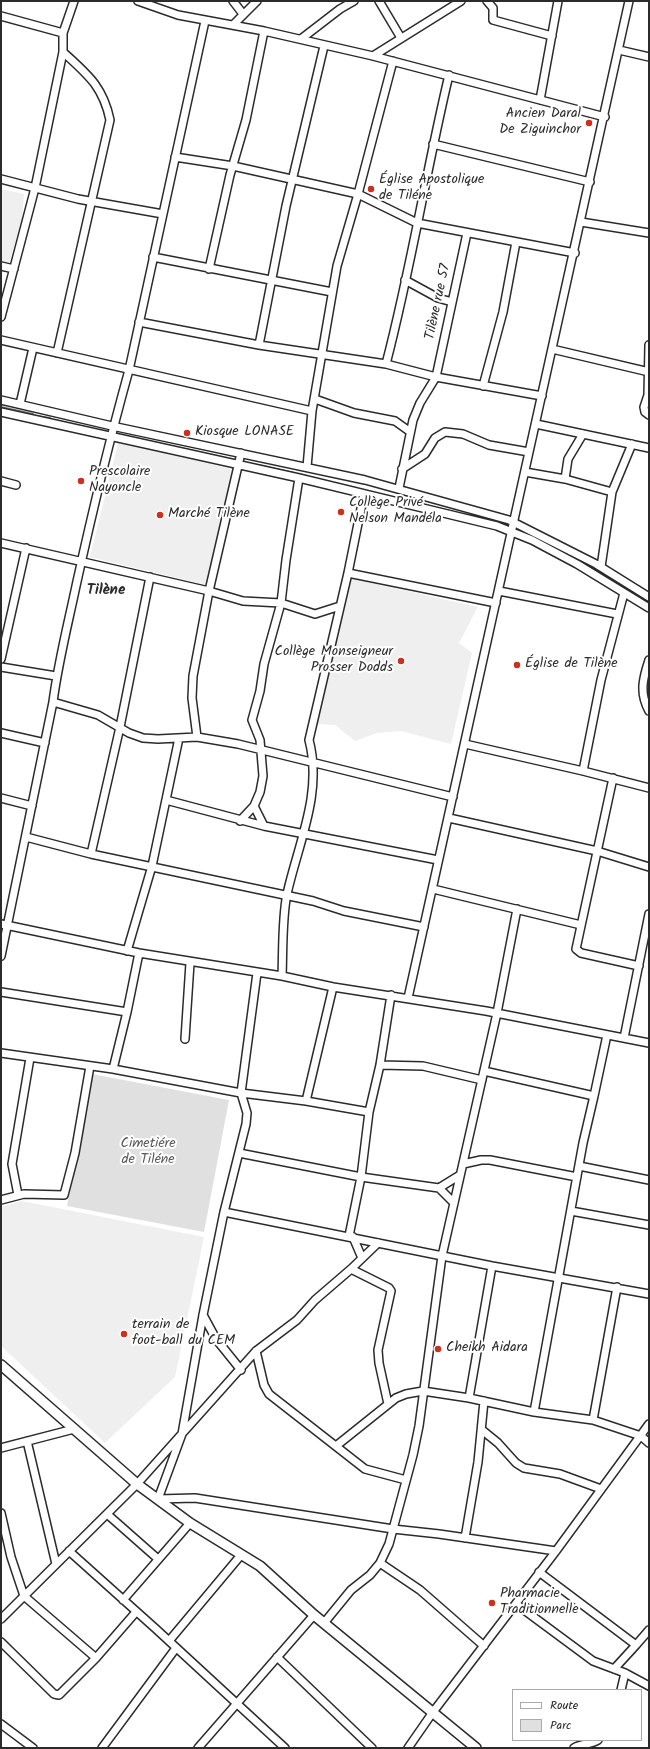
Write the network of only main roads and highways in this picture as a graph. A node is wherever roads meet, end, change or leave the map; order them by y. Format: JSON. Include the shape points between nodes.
{"nodes":[{"id":1,"x":1,"y":1365,"type":"edge"},
{"id":2,"x":476,"y":1748,"type":"edge"}],
"edges":[{"from":1,"to":2,"type":"main road","via":[[137,1484],[190,1523],[260,1566],[314,1615]]}]}
